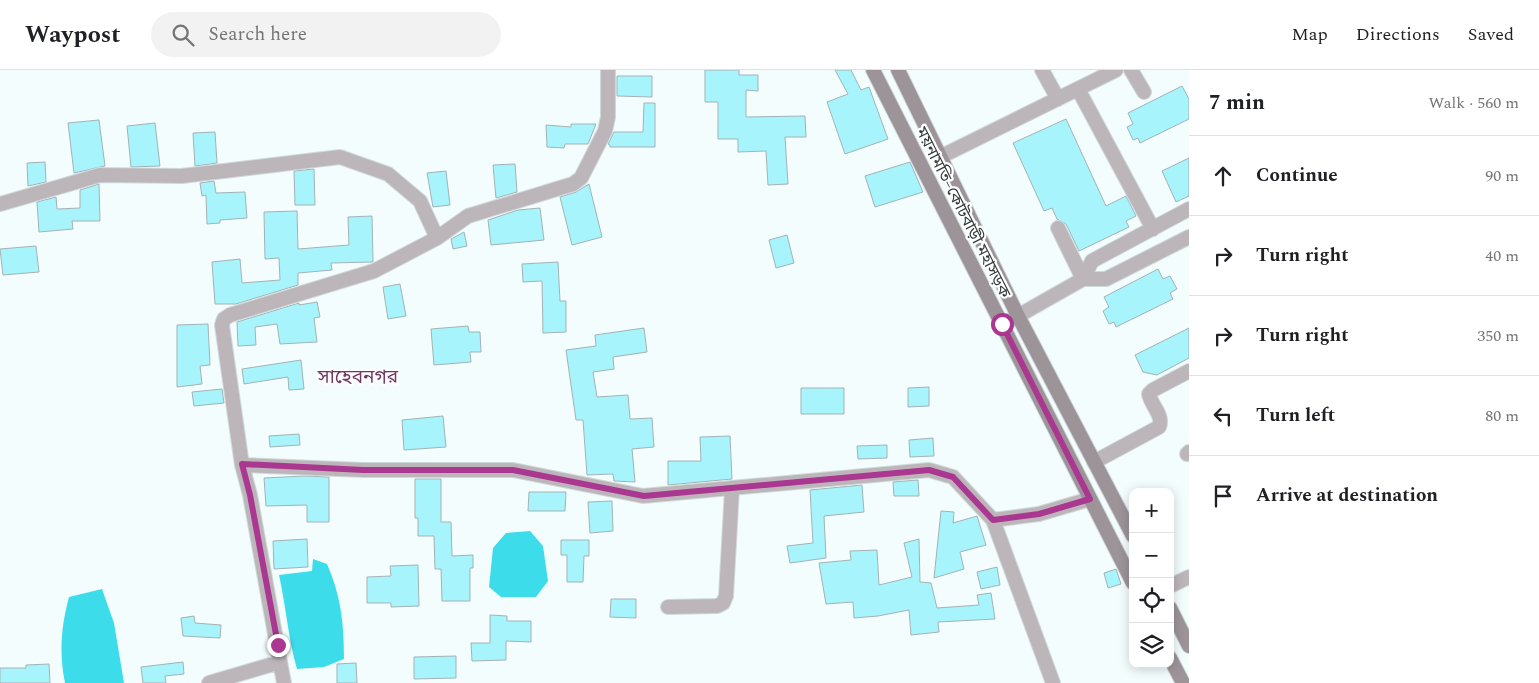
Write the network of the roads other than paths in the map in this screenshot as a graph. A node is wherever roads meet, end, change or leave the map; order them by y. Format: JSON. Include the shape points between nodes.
{"nodes":[{"id":1,"x":608,"y":70,"type":"edge"},
{"id":2,"x":873,"y":70,"type":"edge"},
{"id":3,"x":898,"y":70,"type":"edge"},
{"id":4,"x":1042,"y":70,"type":"edge"},
{"id":5,"x":1116,"y":70,"type":"edge"},
{"id":6,"x":1131,"y":70,"type":"edge"},
{"id":7,"x":1078,"y":89,"type":"junction"},
{"id":8,"x":1144,"y":92,"type":"dead end"},
{"id":9,"x":1058,"y":99,"type":"junction"},
{"id":10,"x":940,"y":157,"type":"junction"},
{"id":11,"x":0,"y":204,"type":"edge"},
{"id":12,"x":1189,"y":209,"type":"edge"},
{"id":13,"x":1058,"y":228,"type":"dead end"},
{"id":14,"x":1153,"y":229,"type":"junction"},
{"id":15,"x":1189,"y":237,"type":"edge"},
{"id":16,"x":437,"y":238,"type":"junction"},
{"id":17,"x":1083,"y":279,"type":"junction"},
{"id":18,"x":1018,"y":316,"type":"junction"},
{"id":19,"x":1002,"y":324,"type":"junction"},
{"id":20,"x":1189,"y":371,"type":"edge"},
{"id":21,"x":1094,"y":462,"type":"junction"},
{"id":22,"x":242,"y":464,"type":"junction"},
{"id":23,"x":732,"y":489,"type":"junction"},
{"id":24,"x":1090,"y":499,"type":"junction"},
{"id":25,"x":993,"y":520,"type":"junction"},
{"id":26,"x":1131,"y":533,"type":"edge"},
{"id":27,"x":1189,"y":577,"type":"edge"},
{"id":28,"x":1130,"y":578,"type":"edge"},
{"id":29,"x":1174,"y":584,"type":"edge"},
{"id":30,"x":668,"y":607,"type":"dead end"},
{"id":31,"x":1174,"y":616,"type":"edge"},
{"id":32,"x":1189,"y":646,"type":"edge"},
{"id":33,"x":280,"y":662,"type":"junction"},
{"id":34,"x":1174,"y":666,"type":"edge"},
{"id":35,"x":209,"y":683,"type":"edge"},
{"id":36,"x":284,"y":683,"type":"edge"},
{"id":37,"x":1054,"y":683,"type":"edge"},
{"id":38,"x":1183,"y":683,"type":"edge"}],
"edges":[{"from":1,"to":16,"type":"street","via":[[605,131],[581,178],[573,184],[468,216]]},
{"from":2,"to":19,"type":"main road","name":"ময়নামতি–কোটবাড়ী মহাসড়ক"},
{"from":3,"to":10,"type":"main road","name":"ময়নামতি–কোটবাড়ী মহাসড়ক"},
{"from":4,"to":9,"type":"street"},
{"from":5,"to":7,"type":"street"},
{"from":6,"to":8,"type":"street"},
{"from":7,"to":9,"type":"street"},
{"from":7,"to":14,"type":"street"},
{"from":9,"to":10,"type":"street"},
{"from":10,"to":18,"type":"main road","name":"ময়নামতি–কোটবাড়ী মহাসড়ক"},
{"from":11,"to":16,"type":"street","via":[[100,175],[182,176],[340,156],[388,174],[420,201]]},
{"from":12,"to":14,"type":"street"},
{"from":13,"to":17,"type":"street"},
{"from":14,"to":17,"type":"street","via":[[1092,260]]},
{"from":15,"to":17,"type":"street","via":[[1106,279]]},
{"from":16,"to":22,"type":"street","via":[[374,271],[224,319],[222,325]]},
{"from":17,"to":18,"type":"street"},
{"from":18,"to":19,"type":"street"},
{"from":18,"to":21,"type":"main road","name":"ময়নামতি–কোটবাড়ী মহাসড়ক"},
{"from":19,"to":24,"type":"main road","name":"ময়নামতি–কোটবাড়ী মহাসড়ক"},
{"from":20,"to":21,"type":"street","via":[[1152,390],[1150,401],[1160,416],[1159,427]]},
{"from":21,"to":26,"type":"main road","name":"ময়নামতি–কোটবাড়ী মহাসড়ক"},
{"from":22,"to":23,"type":"street","via":[[363,470],[513,470],[644,496]]},
{"from":22,"to":33,"type":"street"},
{"from":23,"to":25,"type":"street","via":[[929,470],[953,477]]},
{"from":23,"to":30,"type":"street","via":[[723,603],[717,606]]},
{"from":24,"to":25,"type":"street","via":[[1039,514]]},
{"from":24,"to":28,"type":"main road","name":"ময়নামতি–কোটবাড়ী মহাসড়ক"},
{"from":25,"to":37,"type":"street"},
{"from":27,"to":29,"type":"street"},
{"from":31,"to":32,"type":"main road"},
{"from":33,"to":35,"type":"street"},
{"from":33,"to":36,"type":"street"},
{"from":34,"to":38,"type":"main road"}]}
